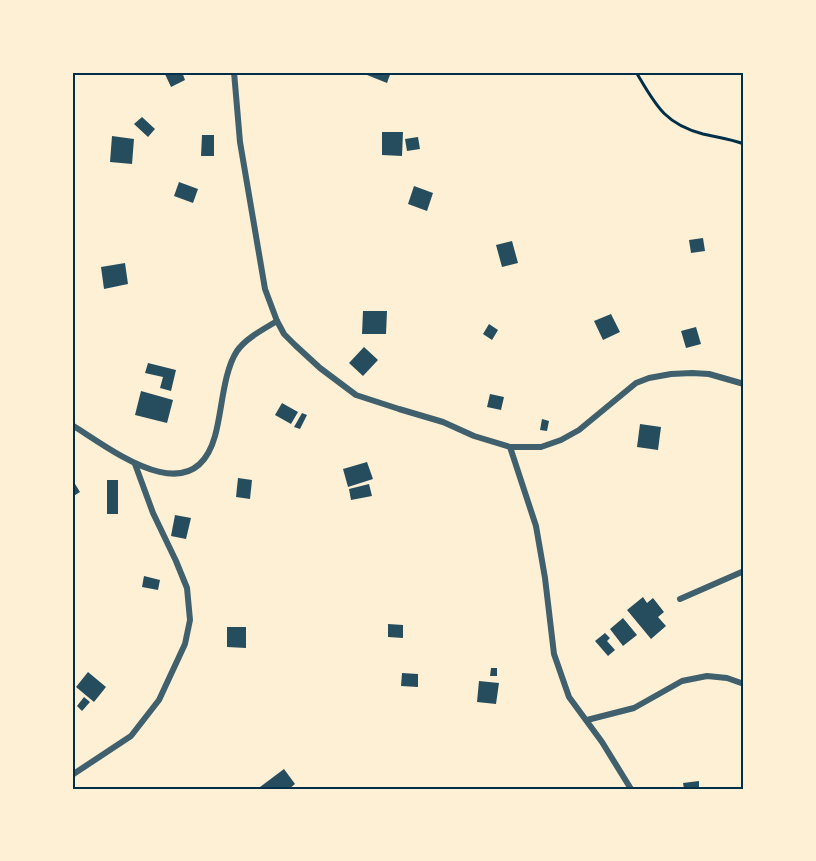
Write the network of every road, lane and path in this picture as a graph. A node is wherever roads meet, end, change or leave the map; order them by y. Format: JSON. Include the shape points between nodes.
{"nodes":[{"id":1,"x":234,"y":72,"type":"edge"},
{"id":2,"x":636,"y":72,"type":"edge"},
{"id":3,"x":744,"y":144,"type":"edge"},
{"id":4,"x":277,"y":321,"type":"junction"},
{"id":5,"x":744,"y":384,"type":"edge"},
{"id":6,"x":72,"y":425,"type":"edge"},
{"id":7,"x":510,"y":447,"type":"junction"},
{"id":8,"x":135,"y":464,"type":"junction"},
{"id":9,"x":744,"y":571,"type":"edge"},
{"id":10,"x":680,"y":599,"type":"dead end"},
{"id":11,"x":744,"y":684,"type":"edge"},
{"id":12,"x":587,"y":720,"type":"junction"},
{"id":13,"x":72,"y":775,"type":"edge"},
{"id":14,"x":631,"y":789,"type":"edge"}],
"edges":[{"from":1,"to":4,"type":"street","via":[[240,142],[265,289]]},
{"from":2,"to":3,"type":"path","via":[[656,106],[678,126]]},
{"from":4,"to":7,"type":"street","via":[[295,345],[356,394]]},
{"from":4,"to":8,"type":"street","via":[[236,352],[215,437],[199,464],[175,474]]},
{"from":5,"to":7,"type":"street","via":[[709,374],[649,378],[636,383],[561,440],[541,447]]},
{"from":6,"to":8,"type":"street"},
{"from":7,"to":12,"type":"street","via":[[536,526],[554,654],[570,697]]},
{"from":8,"to":13,"type":"street","via":[[187,588],[190,620],[185,644],[159,700],[131,736]]},
{"from":9,"to":10,"type":"street"},
{"from":11,"to":12,"type":"street","via":[[707,676],[682,681],[634,708]]},
{"from":12,"to":14,"type":"street"}]}
